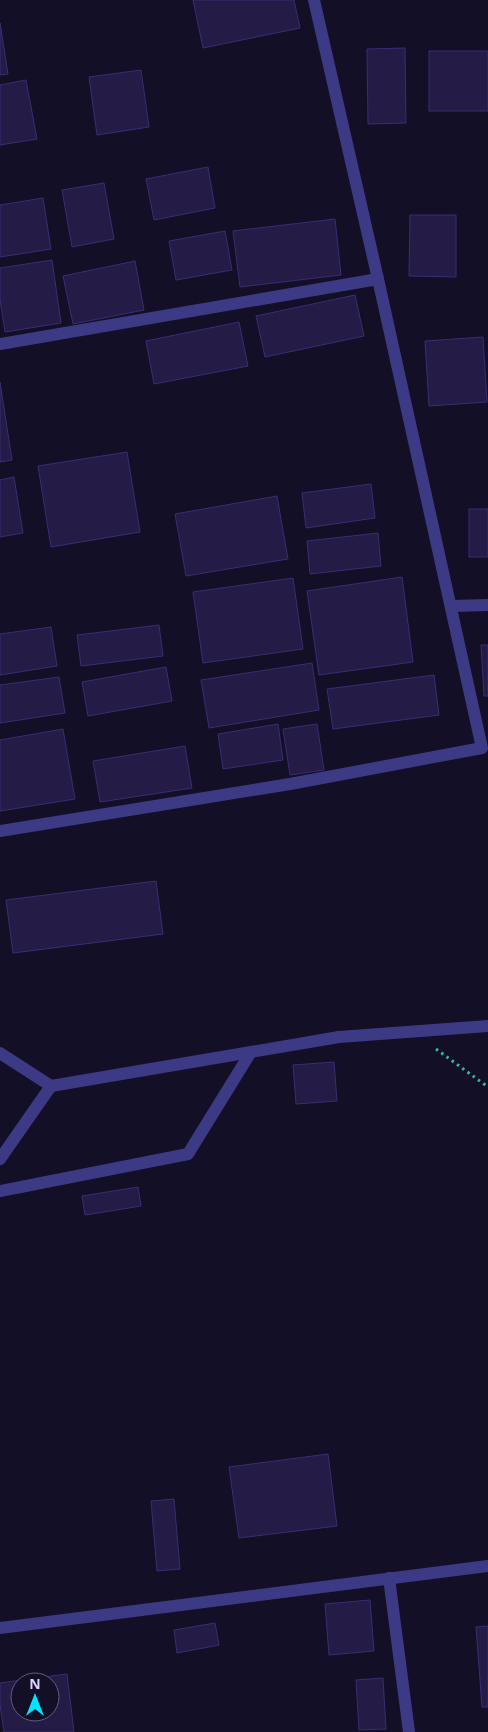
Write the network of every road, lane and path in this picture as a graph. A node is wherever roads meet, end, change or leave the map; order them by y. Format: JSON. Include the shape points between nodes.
{"nodes":[{"id":1,"x":314,"y":0,"type":"edge"},
{"id":2,"x":378,"y":279,"type":"junction"},
{"id":3,"x":0,"y":344,"type":"edge"},
{"id":4,"x":488,"y":605,"type":"edge"},
{"id":5,"x":452,"y":606,"type":"junction"},
{"id":6,"x":0,"y":831,"type":"edge"},
{"id":7,"x":488,"y":1026,"type":"edge"},
{"id":8,"x":414,"y":1031,"type":"junction"},
{"id":9,"x":251,"y":1052,"type":"junction"},
{"id":10,"x":0,"y":1053,"type":"edge"},
{"id":11,"x":51,"y":1086,"type":"junction"},
{"id":12,"x":488,"y":1086,"type":"edge"},
{"id":13,"x":0,"y":1159,"type":"edge"},
{"id":14,"x":0,"y":1191,"type":"edge"},
{"id":15,"x":488,"y":1566,"type":"edge"},
{"id":16,"x":389,"y":1578,"type":"junction"},
{"id":17,"x":0,"y":1628,"type":"edge"},
{"id":18,"x":409,"y":1732,"type":"edge"}],
"edges":[{"from":1,"to":2,"type":"street"},
{"from":2,"to":3,"type":"street"},
{"from":2,"to":5,"type":"street"},
{"from":4,"to":5,"type":"street"},
{"from":5,"to":6,"type":"street","via":[[482,748],[290,784]]},
{"from":7,"to":8,"type":"street"},
{"from":8,"to":9,"type":"street","via":[[339,1037]]},
{"from":8,"to":12,"type":"path"},
{"from":9,"to":11,"type":"street"},
{"from":9,"to":14,"type":"street","via":[[188,1154]]},
{"from":10,"to":11,"type":"street"},
{"from":11,"to":13,"type":"street"},
{"from":15,"to":16,"type":"street"},
{"from":16,"to":17,"type":"street"},
{"from":16,"to":18,"type":"street"}]}
